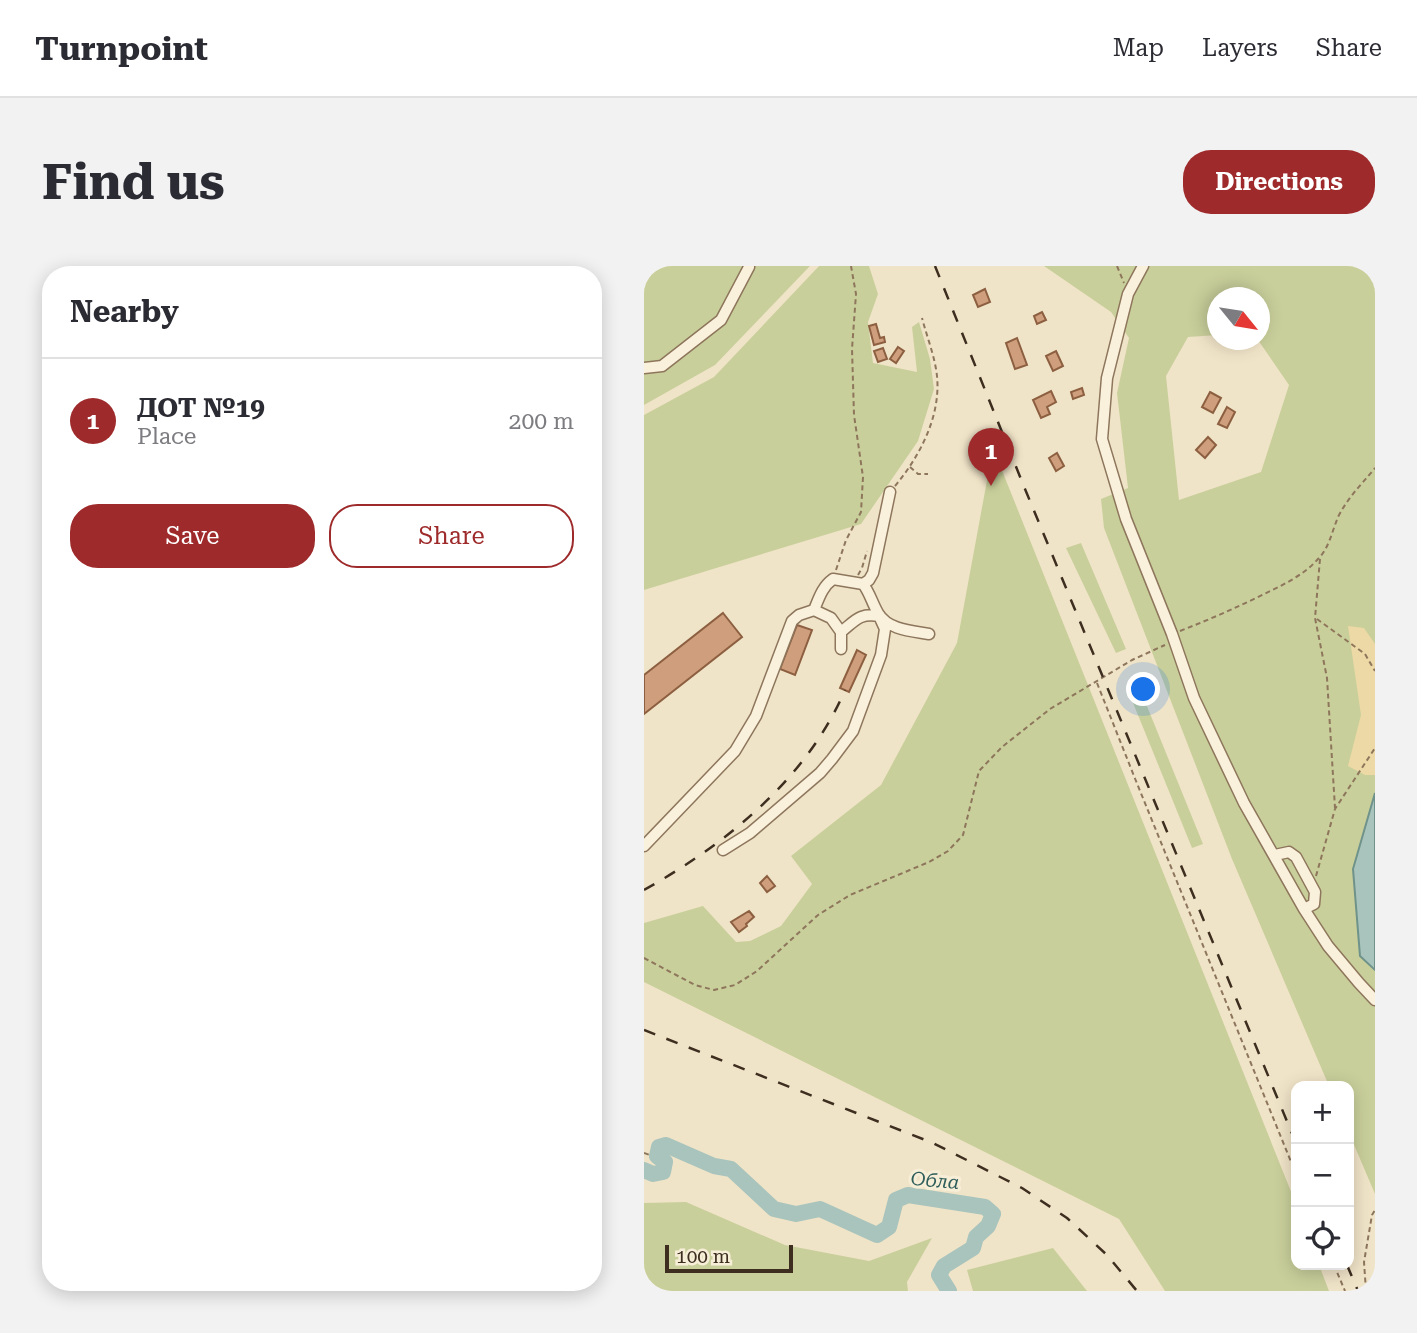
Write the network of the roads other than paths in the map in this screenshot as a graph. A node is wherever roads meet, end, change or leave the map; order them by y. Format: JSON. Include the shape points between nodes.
{"nodes":[{"id":1,"x":1143,"y":266,"type":"edge"},
{"id":2,"x":749,"y":267,"type":"edge"},
{"id":3,"x":644,"y":368,"type":"edge"},
{"id":4,"x":890,"y":492,"type":"road end"},
{"id":5,"x":863,"y":584,"type":"junction"},
{"id":6,"x":814,"y":610,"type":"junction"},
{"id":7,"x":879,"y":616,"type":"junction"},
{"id":8,"x":841,"y":632,"type":"junction"},
{"id":9,"x":929,"y":634,"type":"dead end"},
{"id":10,"x":841,"y":649,"type":"dead end"},
{"id":11,"x":644,"y":846,"type":"edge"},
{"id":12,"x":723,"y":850,"type":"dead end"},
{"id":13,"x":1275,"y":855,"type":"junction"},
{"id":14,"x":1304,"y":909,"type":"junction"},
{"id":15,"x":1375,"y":1000,"type":"edge"}],
"edges":[{"from":1,"to":13,"type":"street","via":[[1128,294],[1107,377],[1102,439],[1126,519],[1194,698],[1244,803]]},
{"from":2,"to":3,"type":"street","via":[[721,320],[662,366]]},
{"from":4,"to":5,"type":"street","via":[[873,573]]},
{"from":5,"to":6,"type":"street","via":[[833,579],[822,590]]},
{"from":5,"to":7,"type":"street"},
{"from":6,"to":8,"type":"street","via":[[831,618]]},
{"from":6,"to":11,"type":"street","via":[[792,621],[756,716],[735,751]]},
{"from":7,"to":8,"type":"street","via":[[866,614]]},
{"from":7,"to":9,"type":"street","via":[[901,629]]},
{"from":7,"to":12,"type":"street","via":[[885,629],[881,655],[853,731],[820,773]]},
{"from":8,"to":10,"type":"street"},
{"from":13,"to":14,"type":"street"},
{"from":13,"to":14,"type":"street","via":[[1289,852],[1296,857],[1313,888],[1314,904]]},
{"from":14,"to":15,"type":"street","via":[[1328,946]]}]}
